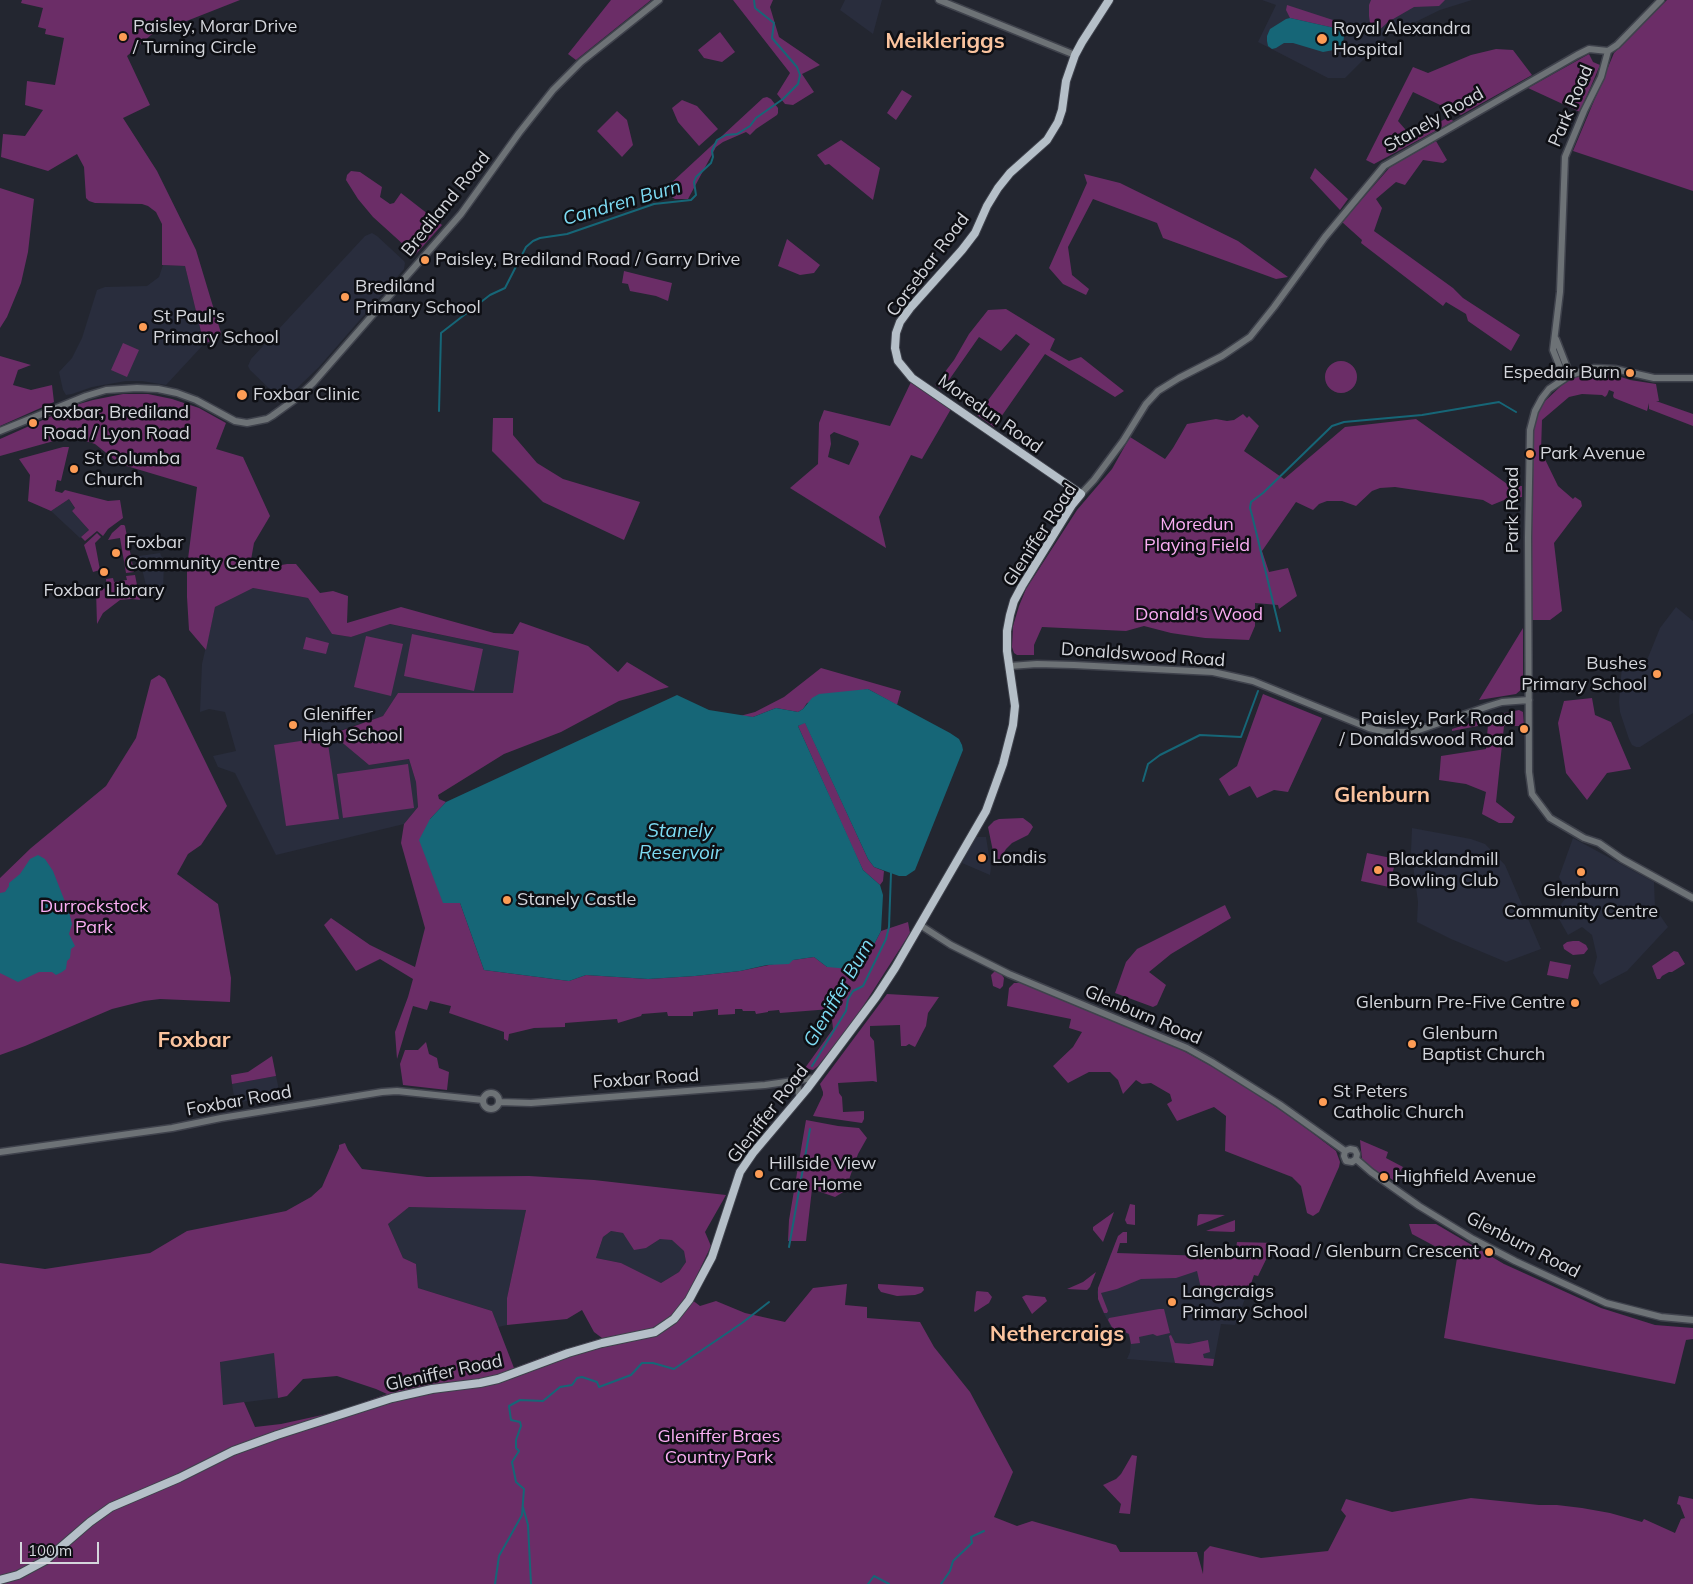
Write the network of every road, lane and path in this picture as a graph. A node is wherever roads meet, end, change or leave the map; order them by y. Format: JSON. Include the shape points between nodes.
{"nodes":[{"id":1,"x":659,"y":0,"type":"edge"},
{"id":2,"x":939,"y":0,"type":"edge"},
{"id":3,"x":1109,"y":0,"type":"edge"},
{"id":4,"x":1661,"y":0,"type":"edge"},
{"id":5,"x":1608,"y":51,"type":"junction"},
{"id":6,"x":1075,"y":55,"type":"junction"},
{"id":7,"x":1307,"y":260,"type":"joint"},
{"id":8,"x":896,"y":348,"type":"joint"},
{"id":9,"x":1567,"y":376,"type":"junction"},
{"id":10,"x":1693,"y":378,"type":"edge"},
{"id":11,"x":0,"y":432,"type":"edge"},
{"id":12,"x":1081,"y":494,"type":"junction"},
{"id":13,"x":1010,"y":666,"type":"junction"},
{"id":14,"x":1529,"y":700,"type":"junction"},
{"id":15,"x":1693,"y":898,"type":"edge"},
{"id":16,"x":920,"y":924,"type":"junction"},
{"id":17,"x":814,"y":1078,"type":"junction"},
{"id":18,"x":796,"y":1081,"type":"junction"},
{"id":19,"x":800,"y":1098,"type":"junction"},
{"id":20,"x":483,"y":1100,"type":"junction"},
{"id":21,"x":499,"y":1102,"type":"junction"},
{"id":22,"x":0,"y":1152,"type":"edge"},
{"id":23,"x":1693,"y":1320,"type":"edge"},
{"id":24,"x":0,"y":1580,"type":"edge"}],
"edges":[{"from":1,"to":11,"type":"street","name":"Brediland Road","via":[[581,62],[553,90],[461,214],[313,383],[272,416],[255,422],[235,421],[177,393],[137,388],[106,390],[86,396]]},
{"from":2,"to":6,"type":"street"},
{"from":3,"to":6,"type":"main road","name":"Corsebar Road"},
{"from":4,"to":5,"type":"street","name":"Park Road"},
{"from":5,"to":7,"type":"street","name":"Stanely Road","via":[[1589,49],[1577,55],[1384,166]]},
{"from":5,"to":9,"type":"street","name":"Park Road","via":[[1601,77],[1565,158],[1560,292],[1553,350]]},
{"from":6,"to":8,"type":"main road","name":"Corsebar Road","via":[[1054,130],[1040,148],[1004,180],[975,233],[900,322]]},
{"from":7,"to":12,"type":"street","name":"Gleniffer Road","via":[[1250,337],[1158,391]]},
{"from":8,"to":12,"type":"main road","name":"Moredun Road","via":[[898,361],[912,378]]},
{"from":9,"to":10,"type":"street","via":[[1588,369],[1608,368],[1654,378]]},
{"from":9,"to":14,"type":"street","name":"Park Road","via":[[1542,398],[1530,430]]},
{"from":12,"to":13,"type":"main road","name":"Gleniffer Road","via":[[1014,602],[1007,631]]},
{"from":13,"to":14,"type":"street","name":"Donaldswood Road","via":[[1074,665],[1221,674],[1253,681],[1386,732],[1413,732],[1502,702]]},
{"from":13,"to":16,"type":"main road","name":"Gleniffer Road","via":[[1015,706],[1013,725],[998,779],[986,811]]},
{"from":14,"to":15,"type":"street","name":"Park Road","via":[[1529,784],[1537,803],[1550,818],[1566,828],[1600,843],[1622,859]]},
{"from":16,"to":17,"type":"main road","name":"Gleniffer Road","via":[[876,997]]},
{"from":16,"to":23,"type":"street","name":"Glenburn Road","via":[[951,945],[1009,974],[1187,1048],[1212,1062],[1345,1151],[1346,1161],[1356,1159],[1419,1206],[1516,1261],[1606,1303],[1662,1317]]},
{"from":17,"to":18,"type":"street","name":"Foxbar Road"},
{"from":17,"to":19,"type":"main road","name":"Gleniffer Road"},
{"from":18,"to":19,"type":"street"},
{"from":18,"to":21,"type":"street","name":"Foxbar Road","via":[[531,1103]]},
{"from":19,"to":24,"type":"main road","name":"Gleniffer Road","via":[[752,1153],[740,1172],[712,1256],[689,1300],[674,1319],[655,1332],[568,1353],[498,1379],[392,1398],[256,1442],[111,1506],[46,1560],[18,1575]]},
{"from":20,"to":21,"type":"street","via":[[491,1109]]},
{"from":20,"to":21,"type":"street","via":[[491,1093]]},
{"from":20,"to":22,"type":"street","name":"Foxbar Road","via":[[382,1092],[172,1128]]}]}
